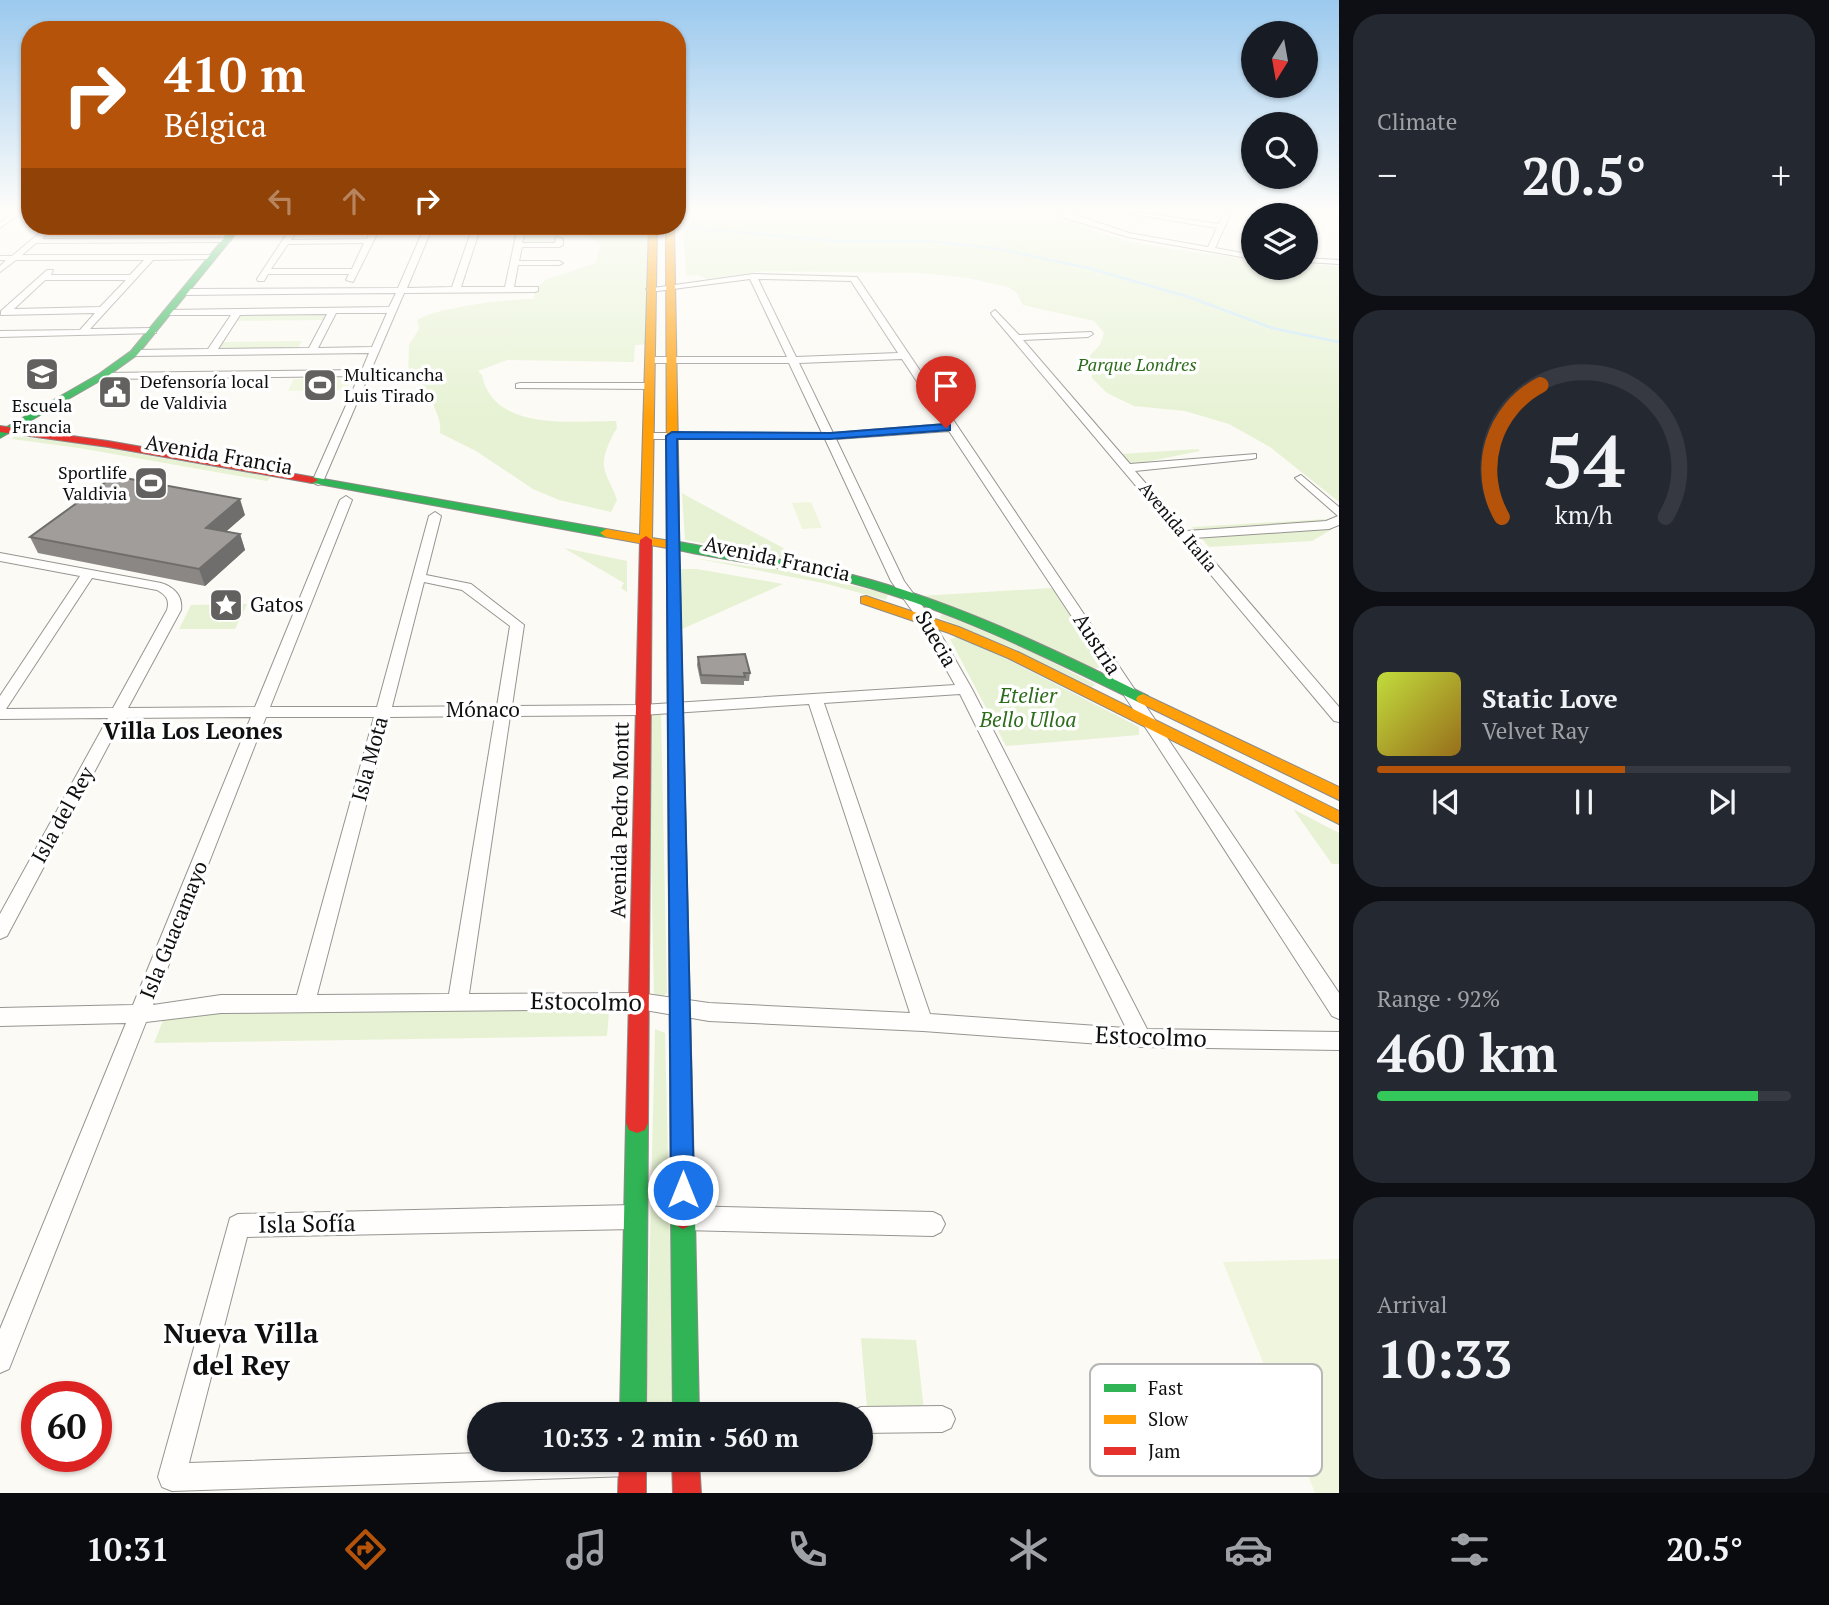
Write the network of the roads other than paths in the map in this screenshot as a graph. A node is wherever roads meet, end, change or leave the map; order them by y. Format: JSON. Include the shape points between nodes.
{"nodes":[{"id":1,"x":40,"y":281,"type":"edge"},
{"id":2,"x":129,"y":281,"type":"edge"},
{"id":3,"x":194,"y":281,"type":"edge"},
{"id":4,"x":260,"y":281,"type":"edge"},
{"id":5,"x":350,"y":281,"type":"edge"},
{"id":6,"x":405,"y":281,"type":"edge"},
{"id":7,"x":459,"y":281,"type":"edge"},
{"id":8,"x":511,"y":281,"type":"edge"},
{"id":9,"x":650,"y":281,"type":"edge"},
{"id":10,"x":669,"y":281,"type":"edge"},
{"id":11,"x":720,"y":281,"type":"edge"},
{"id":12,"x":755,"y":281,"type":"edge"},
{"id":13,"x":855,"y":281,"type":"edge"},
{"id":14,"x":669,"y":288,"type":"junction"},
{"id":15,"x":456,"y":289,"type":"junction"},
{"id":16,"x":509,"y":289,"type":"junction"},
{"id":17,"x":535,"y":289,"type":"dead end"},
{"id":18,"x":650,"y":289,"type":"junction"},
{"id":19,"x":345,"y":290,"type":"junction"},
{"id":20,"x":401,"y":290,"type":"junction"},
{"id":21,"x":253,"y":291,"type":"junction"},
{"id":22,"x":185,"y":292,"type":"junction"},
{"id":23,"x":102,"y":310,"type":"junction"},
{"id":24,"x":393,"y":310,"type":"junction"},
{"id":25,"x":333,"y":311,"type":"junction"},
{"id":26,"x":168,"y":313,"type":"junction"},
{"id":27,"x":237,"y":313,"type":"junction"},
{"id":28,"x":995,"y":313,"type":"dead end"},
{"id":29,"x":3,"y":315,"type":"edge"},
{"id":30,"x":153,"y":331,"type":"junction"},
{"id":31,"x":82,"y":332,"type":"junction"},
{"id":32,"x":0,"y":334,"type":"edge"},
{"id":33,"x":1088,"y":334,"type":"dead end"},
{"id":34,"x":1017,"y":338,"type":"junction"},
{"id":35,"x":375,"y":350,"type":"junction"},
{"id":36,"x":312,"y":351,"type":"junction"},
{"id":37,"x":211,"y":352,"type":"junction"},
{"id":38,"x":134,"y":353,"type":"junction"},
{"id":39,"x":905,"y":356,"type":"junction"},
{"id":40,"x":650,"y":360,"type":"junction"},
{"id":41,"x":670,"y":360,"type":"junction"},
{"id":42,"x":793,"y":360,"type":"junction"},
{"id":43,"x":364,"y":373,"type":"junction"},
{"id":44,"x":103,"y":376,"type":"junction"},
{"id":45,"x":520,"y":386,"type":"dead end"},
{"id":46,"x":648,"y":386,"type":"junction"},
{"id":47,"x":953,"y":427,"type":"junction"},
{"id":48,"x":2,"y":434,"type":"edge"},
{"id":49,"x":648,"y":436,"type":"junction"},
{"id":50,"x":672,"y":436,"type":"junction"},
{"id":51,"x":830,"y":436,"type":"junction"},
{"id":52,"x":1252,"y":456,"type":"dead end"},
{"id":53,"x":1128,"y":468,"type":"junction"},
{"id":54,"x":1301,"y":478,"type":"dead end"},
{"id":55,"x":318,"y":482,"type":"junction"},
{"id":56,"x":287,"y":483,"type":"junction"},
{"id":57,"x":346,"y":500,"type":"junction"},
{"id":58,"x":1339,"y":513,"type":"edge"},
{"id":59,"x":448,"y":514,"type":"junction"},
{"id":60,"x":1339,"y":520,"type":"edge"},
{"id":61,"x":1185,"y":535,"type":"junction"},
{"id":62,"x":646,"y":547,"type":"junction"},
{"id":63,"x":673,"y":552,"type":"junction"},
{"id":64,"x":0,"y":556,"type":"edge"},
{"id":65,"x":88,"y":574,"type":"junction"},
{"id":66,"x":419,"y":578,"type":"junction"},
{"id":67,"x":911,"y":597,"type":"junction"},
{"id":68,"x":925,"y":619,"type":"junction"},
{"id":69,"x":965,"y":689,"type":"junction"},
{"id":70,"x":1127,"y":691,"type":"junction"},
{"id":71,"x":815,"y":699,"type":"junction"},
{"id":72,"x":0,"y":707,"type":"edge"},
{"id":73,"x":675,"y":709,"type":"junction"},
{"id":74,"x":503,"y":710,"type":"junction"},
{"id":75,"x":642,"y":710,"type":"junction"},
{"id":76,"x":261,"y":711,"type":"junction"},
{"id":77,"x":383,"y":711,"type":"junction"},
{"id":78,"x":118,"y":713,"type":"junction"},
{"id":79,"x":0,"y":714,"type":"edge"},
{"id":80,"x":1338,"y":714,"type":"edge"},
{"id":81,"x":1149,"y":722,"type":"junction"},
{"id":82,"x":1339,"y":794,"type":"edge"},
{"id":83,"x":1339,"y":818,"type":"edge"},
{"id":84,"x":0,"y":931,"type":"edge"},
{"id":85,"x":458,"y":1000,"type":"junction"},
{"id":86,"x":639,"y":1001,"type":"junction"},
{"id":87,"x":305,"y":1003,"type":"junction"},
{"id":88,"x":681,"y":1009,"type":"junction"},
{"id":89,"x":1339,"y":1010,"type":"edge"},
{"id":90,"x":141,"y":1012,"type":"junction"},
{"id":91,"x":0,"y":1017,"type":"edge"},
{"id":92,"x":923,"y":1022,"type":"junction"},
{"id":93,"x":1141,"y":1038,"type":"junction"},
{"id":94,"x":1339,"y":1041,"type":"edge"},
{"id":95,"x":634,"y":1217,"type":"junction"},
{"id":96,"x":683,"y":1217,"type":"junction"},
{"id":97,"x":933,"y":1224,"type":"dead end"},
{"id":98,"x":0,"y":1360,"type":"edge"},
{"id":99,"x":633,"y":1402,"type":"edge"},
{"id":100,"x":686,"y":1402,"type":"edge"},
{"id":101,"x":942,"y":1419,"type":"dead end"},
{"id":102,"x":873,"y":1420,"type":"edge"},
{"id":103,"x":467,"y":1467,"type":"edge"},
{"id":104,"x":632,"y":1472,"type":"edge"},
{"id":105,"x":686,"y":1472,"type":"edge"},
{"id":106,"x":632,"y":1493,"type":"edge"},
{"id":107,"x":687,"y":1493,"type":"edge"}],
"edges":[{"from":1,"to":29,"type":"street"},
{"from":2,"to":23,"type":"street"},
{"from":3,"to":22,"type":"main road"},
{"from":4,"to":21,"type":"street"},
{"from":5,"to":19,"type":"street"},
{"from":6,"to":20,"type":"street"},
{"from":7,"to":15,"type":"street"},
{"from":8,"to":16,"type":"street"},
{"from":9,"to":18,"type":"main road","name":"Avenida Pedro Montt"},
{"from":10,"to":14,"type":"main road"},
{"from":11,"to":14,"type":"street"},
{"from":12,"to":42,"type":"street","name":"Suecia"},
{"from":13,"to":39,"type":"street","name":"Austria"},
{"from":14,"to":18,"type":"street"},
{"from":14,"to":41,"type":"main road"},
{"from":15,"to":16,"type":"street"},
{"from":15,"to":20,"type":"street"},
{"from":16,"to":17,"type":"street"},
{"from":18,"to":40,"type":"main road","name":"Avenida Pedro Montt"},
{"from":19,"to":20,"type":"street"},
{"from":19,"to":21,"type":"street"},
{"from":20,"to":24,"type":"street"},
{"from":21,"to":22,"type":"street"},
{"from":22,"to":26,"type":"main road"},
{"from":23,"to":29,"type":"street"},
{"from":23,"to":31,"type":"street"},
{"from":24,"to":25,"type":"street"},
{"from":24,"to":35,"type":"street"},
{"from":25,"to":27,"type":"street"},
{"from":25,"to":36,"type":"street"},
{"from":26,"to":27,"type":"street"},
{"from":26,"to":30,"type":"main road"},
{"from":27,"to":37,"type":"street"},
{"from":28,"to":34,"type":"street","name":"Avenida Italia"},
{"from":30,"to":31,"type":"street"},
{"from":30,"to":38,"type":"main road"},
{"from":31,"to":32,"type":"street"},
{"from":33,"to":34,"type":"street"},
{"from":34,"to":53,"type":"street","name":"Avenida Italia"},
{"from":35,"to":36,"type":"street"},
{"from":35,"to":43,"type":"street"},
{"from":36,"to":37,"type":"street"},
{"from":37,"to":38,"type":"street"},
{"from":38,"to":44,"type":"main road"},
{"from":39,"to":42,"type":"street"},
{"from":39,"to":47,"type":"street","name":"Austria"},
{"from":40,"to":41,"type":"street"},
{"from":40,"to":46,"type":"main road","name":"Avenida Pedro Montt"},
{"from":41,"to":42,"type":"street"},
{"from":41,"to":50,"type":"main road"},
{"from":42,"to":51,"type":"street","name":"Suecia"},
{"from":43,"to":44,"type":"street"},
{"from":43,"to":55,"type":"street"},
{"from":44,"to":48,"type":"main road"},
{"from":45,"to":46,"type":"street"},
{"from":46,"to":49,"type":"main road","name":"Avenida Pedro Montt"},
{"from":47,"to":51,"type":"street"},
{"from":47,"to":70,"type":"street","name":"Austria"},
{"from":48,"to":56,"type":"main road","name":"Avenida Francia"},
{"from":49,"to":50,"type":"street"},
{"from":49,"to":62,"type":"main road","name":"Avenida Pedro Montt"},
{"from":50,"to":51,"type":"street"},
{"from":50,"to":63,"type":"main road"},
{"from":51,"to":67,"type":"street","name":"Suecia","via":[[898,581]]},
{"from":52,"to":53,"type":"street"},
{"from":53,"to":61,"type":"street","name":"Avenida Italia"},
{"from":54,"to":58,"type":"street"},
{"from":55,"to":56,"type":"main road","name":"Avenida Francia"},
{"from":55,"to":59,"type":"main road","name":"Avenida Francia"},
{"from":56,"to":57,"type":"main road","name":"Avenida Francia"},
{"from":57,"to":59,"type":"main road","name":"Avenida Francia"},
{"from":57,"to":76,"type":"street","name":"Isla Guacamayo"},
{"from":59,"to":62,"type":"main road","name":"Avenida Francia"},
{"from":59,"to":66,"type":"street","name":"Isla Mota"},
{"from":60,"to":61,"type":"street","via":[[1329,525]]},
{"from":61,"to":80,"type":"street","name":"Avenida Italia"},
{"from":62,"to":63,"type":"main road","name":"Avenida Francia"},
{"from":62,"to":75,"type":"main road","name":"Avenida Pedro Montt"},
{"from":63,"to":67,"type":"main road","name":"Avenida Francia","via":[[816,571]]},
{"from":63,"to":68,"type":"main road","name":"Avenida Francia","via":[[806,583]]},
{"from":63,"to":73,"type":"main road"},
{"from":64,"to":65,"type":"street","name":"Isla del Rey"},
{"from":65,"to":72,"type":"street"},
{"from":65,"to":78,"type":"street","name":"Isla del Rey","via":[[161,587],[176,601]]},
{"from":66,"to":74,"type":"street","via":[[466,587],[517,625]]},
{"from":66,"to":77,"type":"street","name":"Isla Mota"},
{"from":67,"to":68,"type":"street","name":"Suecia"},
{"from":67,"to":70,"type":"main road","name":"Avenida Francia","via":[[1014,636]]},
{"from":68,"to":69,"type":"street","name":"Suecia"},
{"from":68,"to":81,"type":"main road","name":"Avenida Francia","via":[[1013,655]]},
{"from":69,"to":71,"type":"street","name":"Mónaco"},
{"from":69,"to":93,"type":"street","name":"Suecia"},
{"from":70,"to":81,"type":"street","name":"Austria"},
{"from":70,"to":82,"type":"main road","name":"Avenida Francia"},
{"from":71,"to":73,"type":"street","name":"Mónaco"},
{"from":71,"to":92,"type":"street"},
{"from":73,"to":75,"type":"street","name":"Mónaco"},
{"from":73,"to":88,"type":"main road"},
{"from":74,"to":75,"type":"street","name":"Mónaco"},
{"from":74,"to":77,"type":"street","name":"Mónaco"},
{"from":74,"to":85,"type":"street"},
{"from":75,"to":86,"type":"main road","name":"Avenida Pedro Montt"},
{"from":76,"to":77,"type":"street","name":"Mónaco"},
{"from":76,"to":78,"type":"street","name":"Mónaco"},
{"from":76,"to":90,"type":"street","name":"Isla Guacamayo"},
{"from":77,"to":87,"type":"street","name":"Isla Mota"},
{"from":78,"to":79,"type":"street","name":"Mónaco"},
{"from":78,"to":84,"type":"street","name":"Isla del Rey"},
{"from":81,"to":83,"type":"main road","name":"Avenida Francia"},
{"from":81,"to":89,"type":"street","name":"Austria"},
{"from":85,"to":86,"type":"street","name":"Estocolmo"},
{"from":85,"to":87,"type":"street","name":"Estocolmo"},
{"from":86,"to":88,"type":"street","name":"Estocolmo"},
{"from":86,"to":95,"type":"main road","name":"Avenida Pedro Montt"},
{"from":87,"to":90,"type":"street","name":"Estocolmo","via":[[221,1004]]},
{"from":88,"to":92,"type":"street","name":"Estocolmo"},
{"from":88,"to":96,"type":"main road"},
{"from":90,"to":91,"type":"street","name":"Estocolmo"},
{"from":90,"to":98,"type":"street","name":"Isla Guacamayo"},
{"from":92,"to":93,"type":"street","name":"Estocolmo"},
{"from":93,"to":94,"type":"street","name":"Estocolmo"},
{"from":95,"to":99,"type":"main road","name":"Avenida Pedro Montt"},
{"from":95,"to":103,"type":"street","name":"Isla Sofía","via":[[238,1226],[172,1477]]},
{"from":96,"to":97,"type":"street"},
{"from":96,"to":100,"type":"main road"},
{"from":101,"to":102,"type":"street"},
{"from":104,"to":106,"type":"main road"},
{"from":105,"to":107,"type":"main road"}]}
